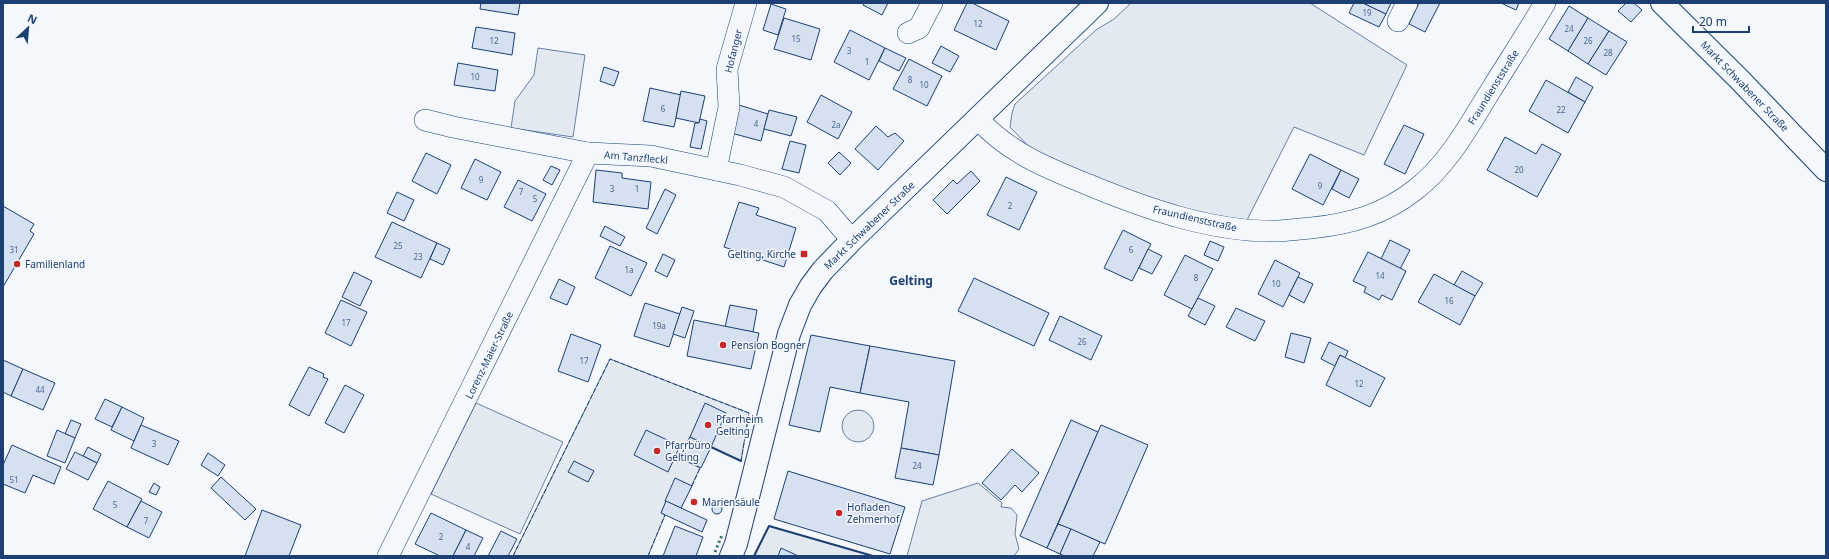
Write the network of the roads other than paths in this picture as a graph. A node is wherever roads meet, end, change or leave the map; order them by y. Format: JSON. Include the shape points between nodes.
{"nodes":[{"id":1,"x":746,"y":3,"type":"edge"},
{"id":2,"x":932,"y":3,"type":"edge"},
{"id":3,"x":1096,"y":3,"type":"edge"},
{"id":4,"x":1545,"y":3,"type":"edge"},
{"id":5,"x":1662,"y":3,"type":"edge"},
{"id":6,"x":908,"y":33,"type":"dead end"},
{"id":7,"x":978,"y":119,"type":"junction"},
{"id":8,"x":425,"y":120,"type":"dead end"},
{"id":9,"x":588,"y":153,"type":"junction"},
{"id":10,"x":716,"y":170,"type":"junction"},
{"id":11,"x":1826,"y":170,"type":"edge"},
{"id":12,"x":852,"y":240,"type":"junction"},
{"id":13,"x":388,"y":556,"type":"edge"},
{"id":14,"x":731,"y":556,"type":"edge"}],
"edges":[{"from":1,"to":10,"type":"street","name":"Hofanger","via":[[727,69],[729,107]]},
{"from":2,"to":6,"type":"street","via":[[919,28]]},
{"from":3,"to":7,"type":"main road","name":"Markt Schwabener Straße"},
{"from":4,"to":7,"type":"street","name":"Fraundienststraße","via":[[1459,141],[1438,169],[1391,207],[1351,223],[1278,231],[1240,229],[1159,212],[1039,164],[1004,144]]},
{"from":5,"to":11,"type":"main road","name":"Markt Schwabener Straße"},
{"from":7,"to":12,"type":"main road","name":"Markt Schwabener Straße"},
{"from":8,"to":9,"type":"street","name":"Am Tanzfleckl"},
{"from":9,"to":10,"type":"street","name":"Am Tanzfleckl","via":[[651,156]]},
{"from":9,"to":13,"type":"street","name":"Lorenz-Maier-Straße"},
{"from":10,"to":12,"type":"street","name":"Am Tanzfleckl","via":[[784,187],[808,199],[828,210]]},
{"from":12,"to":14,"type":"main road","name":"Markt Schwabener Straße","via":[[823,270],[800,305],[789,334]]}]}
